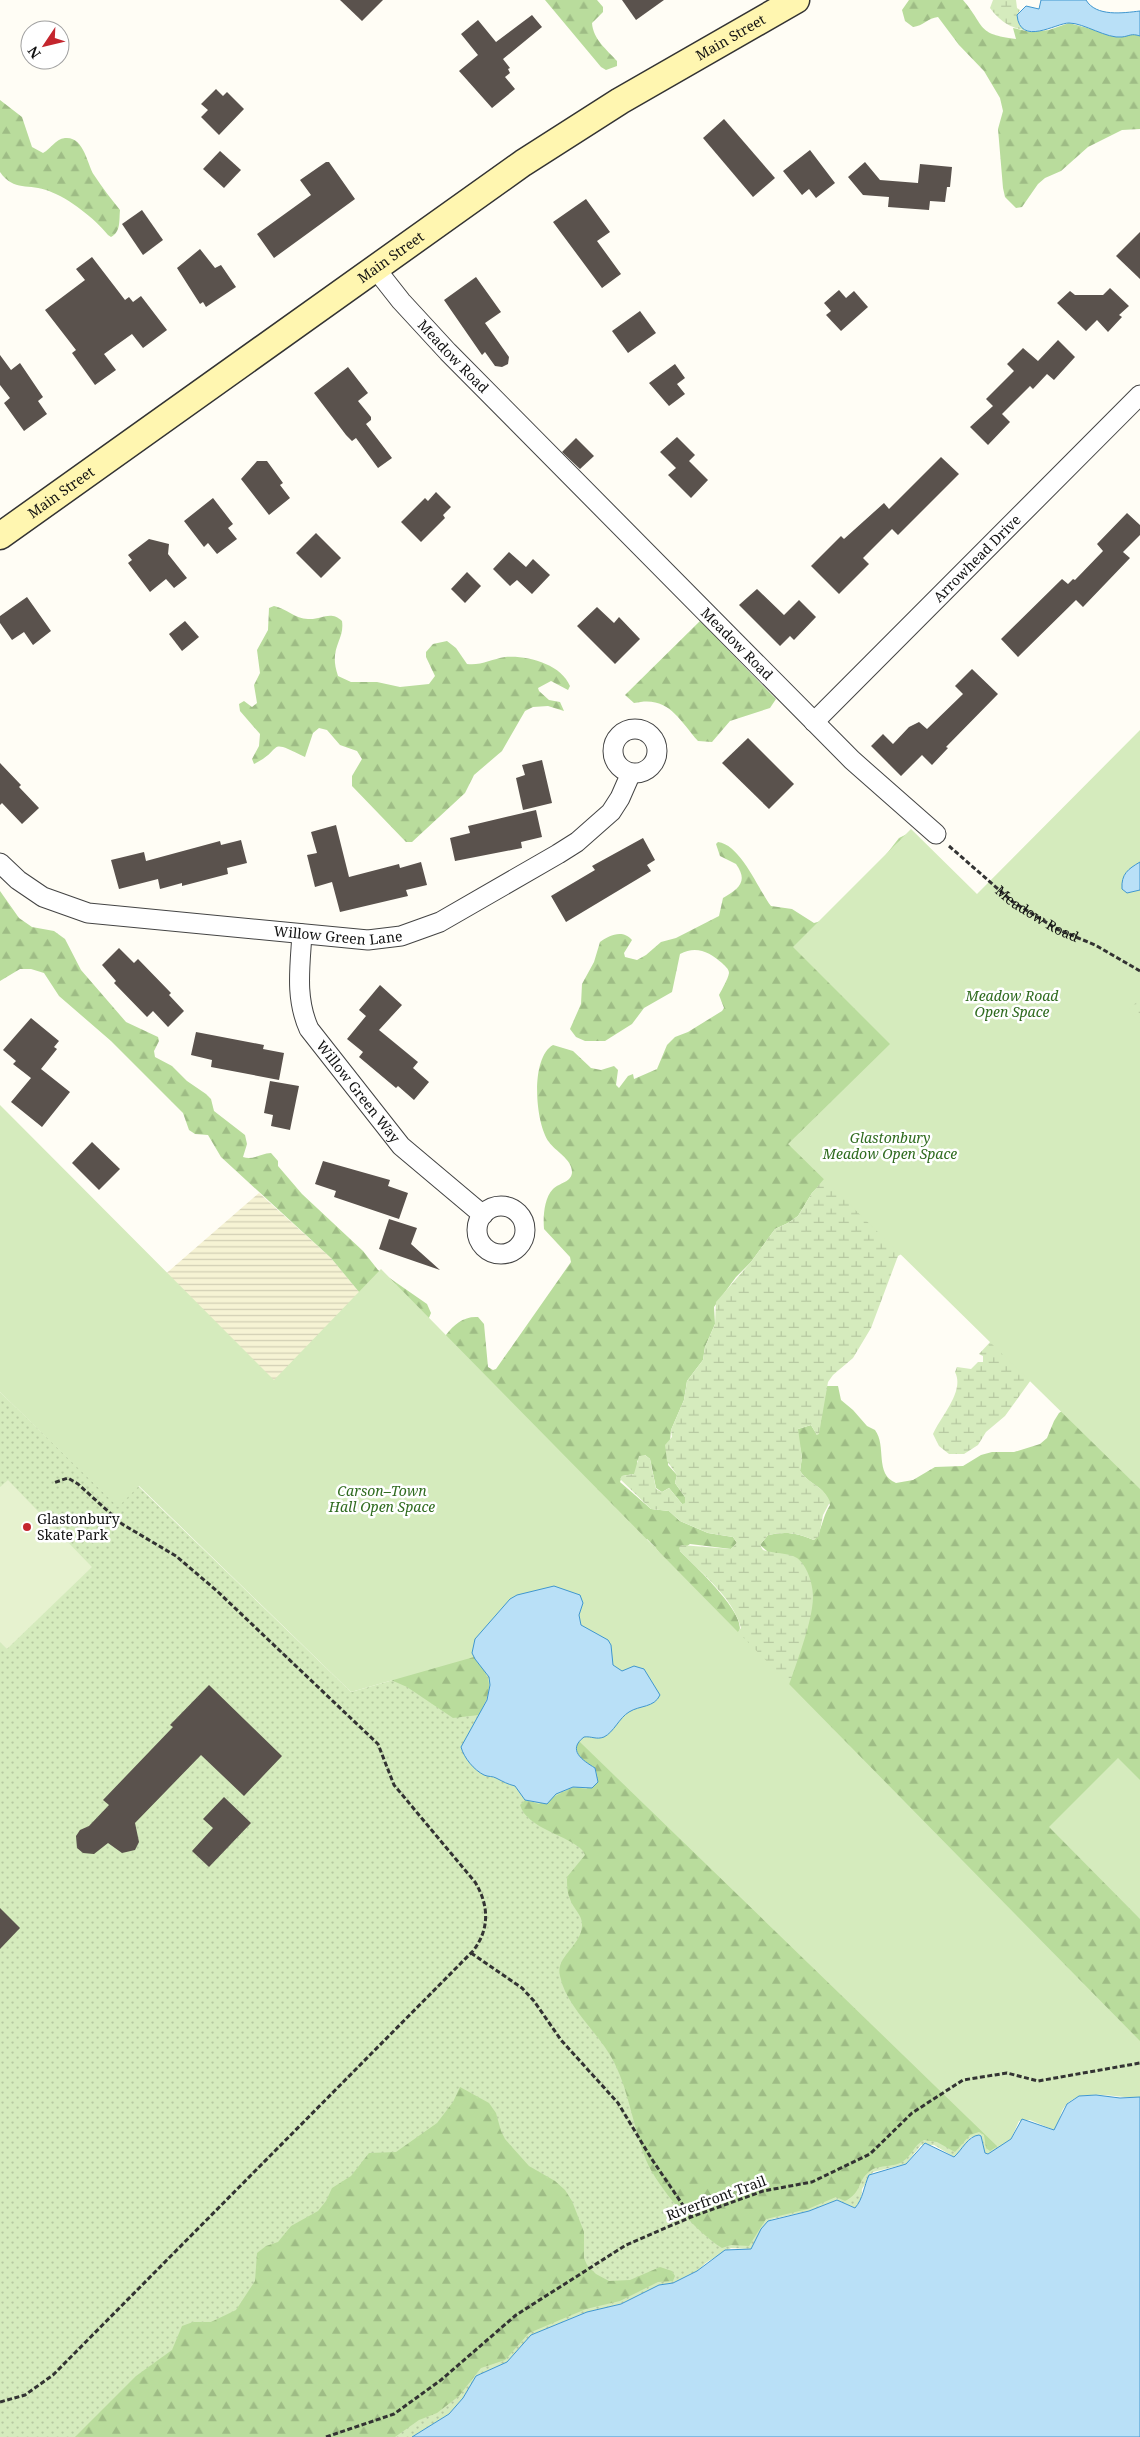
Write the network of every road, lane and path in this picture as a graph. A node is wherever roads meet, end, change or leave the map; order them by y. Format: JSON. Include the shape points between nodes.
{"nodes":[{"id":1,"x":796,"y":0,"type":"edge"},
{"id":2,"x":375,"y":268,"type":"junction"},
{"id":3,"x":1140,"y":395,"type":"edge"},
{"id":4,"x":0,"y":536,"type":"edge"},
{"id":5,"x":814,"y":722,"type":"junction"},
{"id":6,"x":631,"y":773,"type":"dead end"},
{"id":7,"x":936,"y":834,"type":"joint"},
{"id":8,"x":0,"y":863,"type":"edge"},
{"id":9,"x":302,"y":934,"type":"junction"},
{"id":10,"x":1140,"y":971,"type":"edge"},
{"id":11,"x":483,"y":1215,"type":"dead end"},
{"id":12,"x":53,"y":1483,"type":"dead end"},
{"id":13,"x":471,"y":1954,"type":"junction"},
{"id":14,"x":1140,"y":2063,"type":"edge"},
{"id":15,"x":691,"y":2217,"type":"junction"},
{"id":16,"x":0,"y":2402,"type":"edge"},
{"id":17,"x":326,"y":2437,"type":"edge"}],
"edges":[{"from":1,"to":2,"type":"main road","name":"Main Street","via":[[562,138]]},
{"from":2,"to":4,"type":"main road","name":"Main Street"},
{"from":2,"to":5,"type":"street","name":"Meadow Road","via":[[442,346]]},
{"from":3,"to":5,"type":"street","name":"Arrowhead Drive"},
{"from":5,"to":7,"type":"street","name":"Meadow Road","via":[[878,785]]},
{"from":6,"to":9,"type":"street","name":"Willow Green Lane","via":[[611,812],[576,842],[440,922],[411,934],[385,939]]},
{"from":7,"to":10,"type":"path","name":"Meadow Road","via":[[1013,902],[1057,929],[1095,945]]},
{"from":8,"to":9,"type":"street","name":"Willow Green Lane","via":[[43,897],[88,913]]},
{"from":9,"to":11,"type":"street","name":"Willow Green Way","via":[[299,991],[309,1029],[400,1146]]},
{"from":12,"to":13,"type":"path","via":[[68,1478],[122,1524],[176,1556],[378,1744],[394,1785],[470,1874],[483,1897],[486,1926]]},
{"from":13,"to":15,"type":"path","via":[[522,1988],[534,2001],[561,2040],[618,2103]]},
{"from":13,"to":16,"type":"path","via":[[50,2379],[25,2395]]},
{"from":14,"to":15,"type":"path","name":"Riverfront Trail","via":[[1038,2081],[1007,2073],[963,2080],[912,2113],[870,2154],[812,2182],[763,2191]]},
{"from":15,"to":17,"type":"path","name":"Riverfront Trail","via":[[626,2245],[516,2314],[441,2380],[394,2414]]}]}
